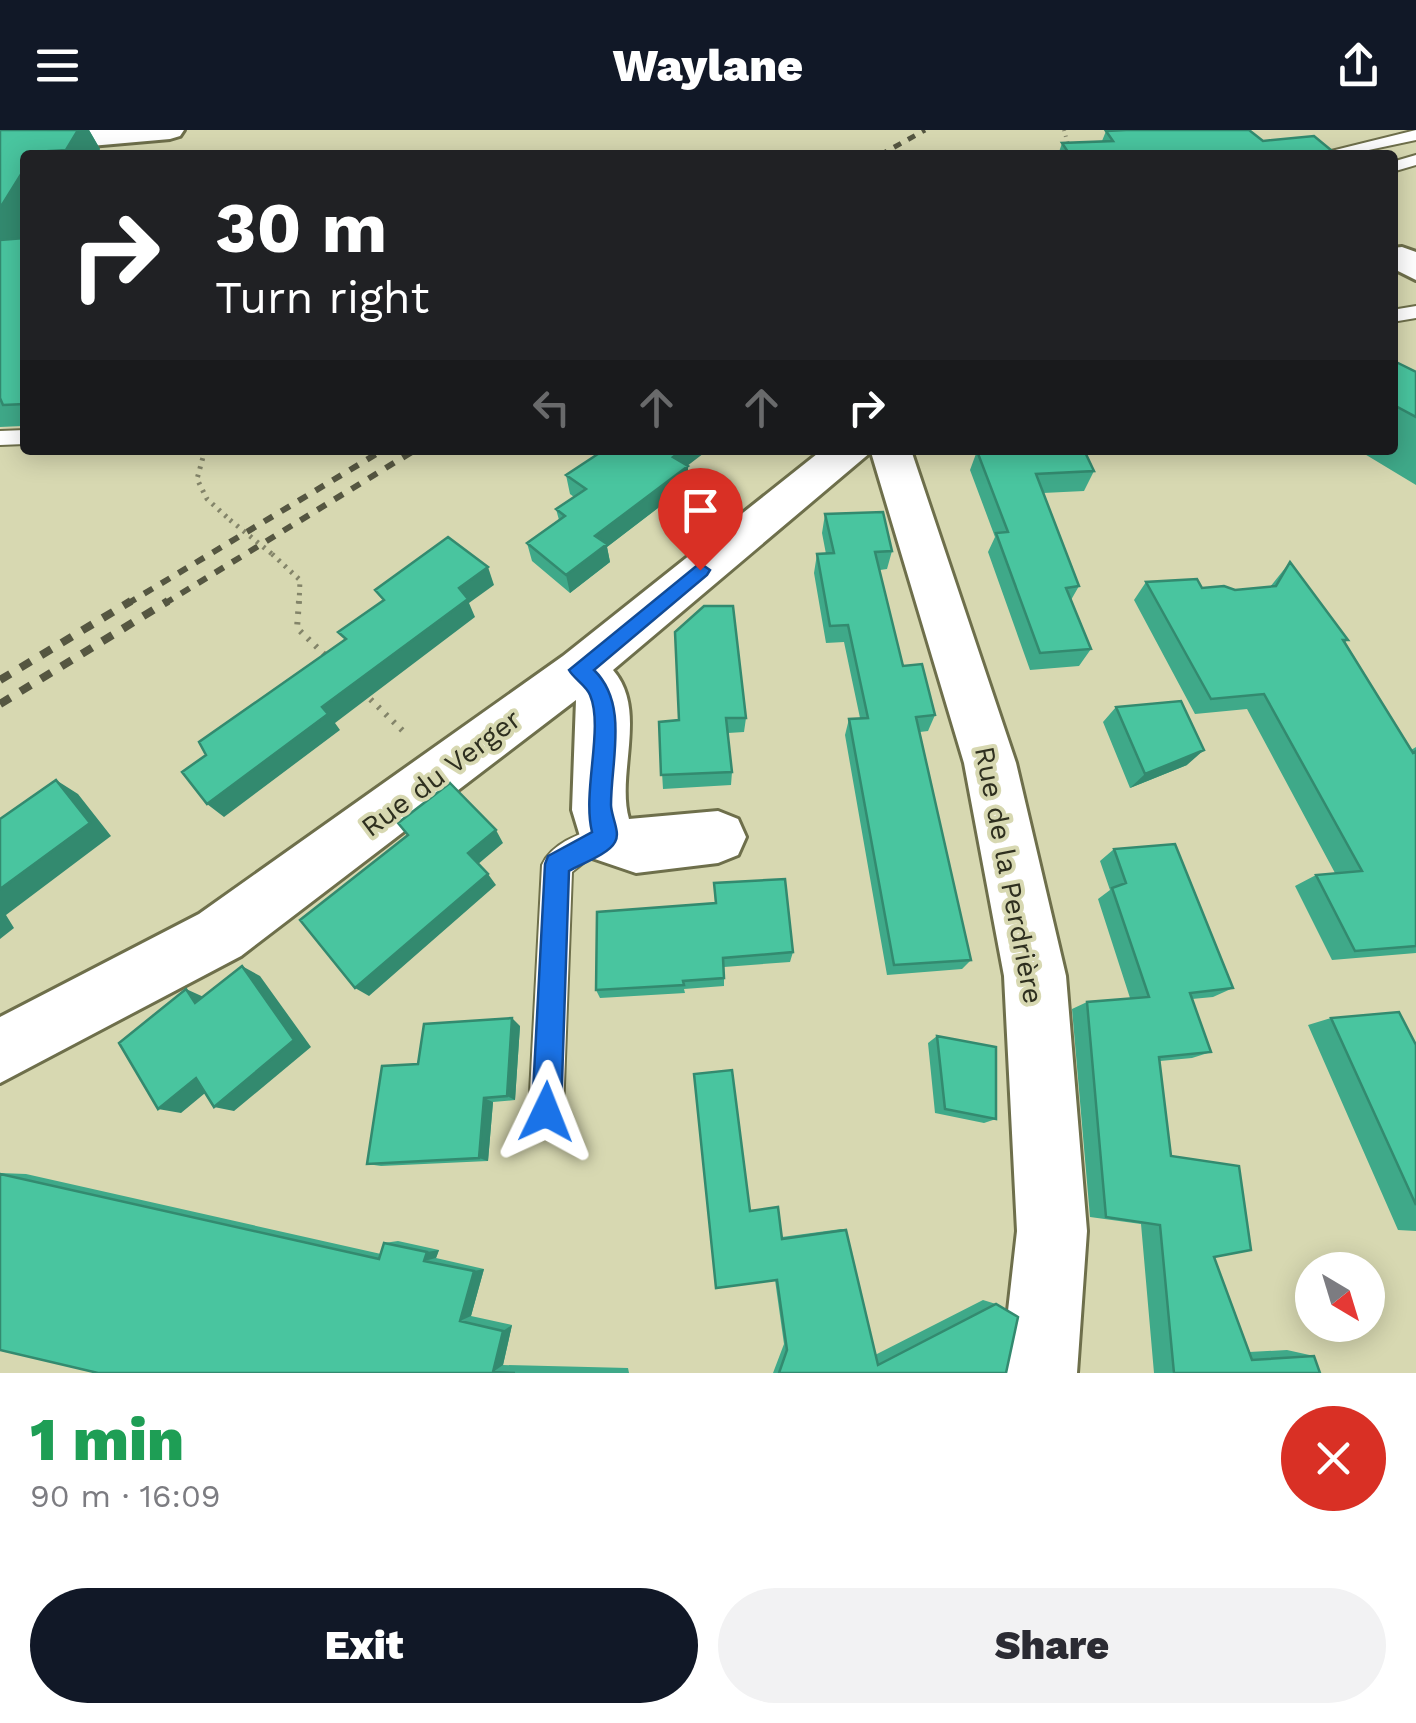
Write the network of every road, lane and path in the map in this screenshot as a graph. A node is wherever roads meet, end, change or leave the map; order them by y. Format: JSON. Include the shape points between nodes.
{"nodes":[{"id":1,"x":170,"y":130,"type":"edge"},
{"id":2,"x":1416,"y":135,"type":"edge"},
{"id":3,"x":0,"y":145,"type":"edge"},
{"id":4,"x":1346,"y":150,"type":"edge"},
{"id":5,"x":204,"y":455,"type":"edge"},
{"id":6,"x":844,"y":455,"type":"edge"},
{"id":7,"x":893,"y":455,"type":"edge"},
{"id":8,"x":272,"y":554,"type":"joint"},
{"id":9,"x":338,"y":667,"type":"edge"},
{"id":10,"x":580,"y":670,"type":"junction"},
{"id":11,"x":351,"y":680,"type":"edge"},
{"id":12,"x":444,"y":772,"type":"junction"},
{"id":13,"x":606,"y":838,"type":"junction"},
{"id":14,"x":718,"y":838,"type":"dead end"},
{"id":15,"x":0,"y":1051,"type":"edge"},
{"id":16,"x":546,"y":1112,"type":"dead end"},
{"id":17,"x":1038,"y":1373,"type":"edge"}],
"edges":[{"from":1,"to":3,"type":"street"},
{"from":2,"to":4,"type":"lane"},
{"from":5,"to":8,"type":"path","bridge":true,"via":[[196,479],[207,499]]},
{"from":6,"to":10,"type":"street","name":"Rue du Verger"},
{"from":7,"to":17,"type":"street","name":"Rue de la Perdrière","via":[[990,763],[1035,976],[1052,1231]]},
{"from":8,"to":9,"type":"path","via":[[300,580],[298,628]]},
{"from":10,"to":12,"type":"street","name":"Rue du Verger"},
{"from":10,"to":13,"type":"street","via":[[600,689],[599,810]]},
{"from":11,"to":12,"type":"path"},
{"from":12,"to":15,"type":"street","name":"Rue du Verger","via":[[220,934]]},
{"from":13,"to":14,"type":"street","via":[[636,847]]},
{"from":13,"to":16,"type":"lane","via":[[557,864]]}]}
